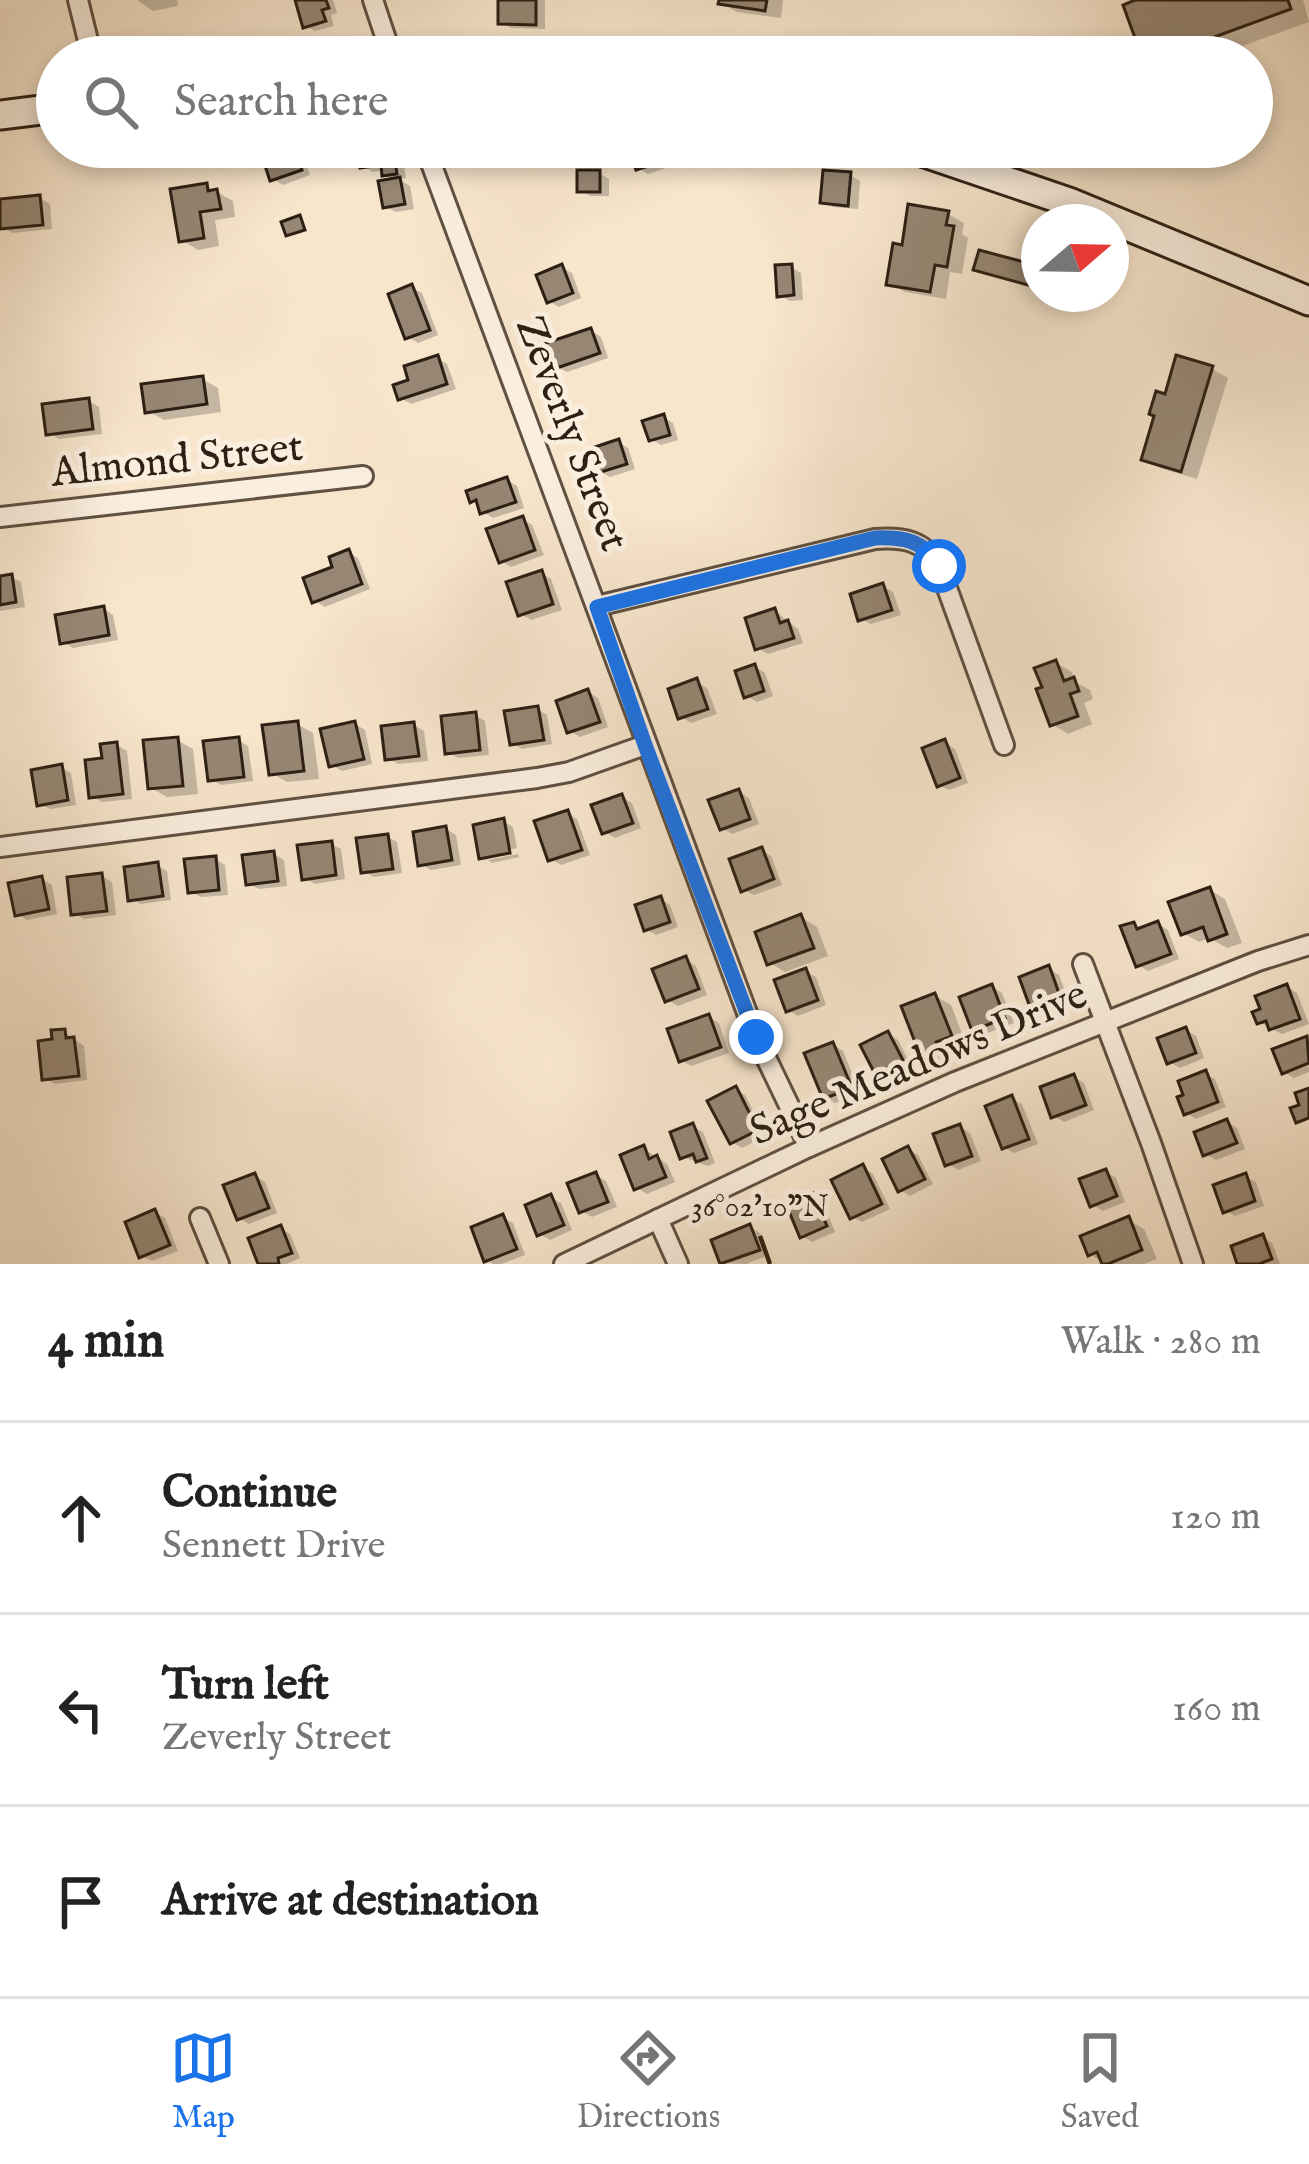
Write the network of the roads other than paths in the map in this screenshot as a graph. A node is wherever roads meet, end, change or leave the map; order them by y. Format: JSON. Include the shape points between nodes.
{"nodes":[{"id":1,"x":78,"y":0,"type":"edge"},
{"id":2,"x":373,"y":0,"type":"edge"},
{"id":3,"x":87,"y":36,"type":"edge"},
{"id":4,"x":385,"y":36,"type":"edge"},
{"id":5,"x":36,"y":111,"type":"edge"},
{"id":6,"x":0,"y":116,"type":"edge"},
{"id":7,"x":433,"y":168,"type":"edge"},
{"id":8,"x":968,"y":168,"type":"edge"},
{"id":9,"x":1309,"y":301,"type":"edge"},
{"id":10,"x":363,"y":476,"type":"dead end"},
{"id":11,"x":0,"y":517,"type":"edge"},
{"id":12,"x":597,"y":607,"type":"junction"},
{"id":13,"x":645,"y":745,"type":"junction"},
{"id":14,"x":1004,"y":745,"type":"dead end"},
{"id":15,"x":0,"y":847,"type":"edge"},
{"id":16,"x":1309,"y":945,"type":"edge"},
{"id":17,"x":1083,"y":964,"type":"dead end"},
{"id":18,"x":1104,"y":1023,"type":"junction"},
{"id":19,"x":809,"y":1147,"type":"junction"},
{"id":20,"x":200,"y":1218,"type":"dead end"},
{"id":21,"x":658,"y":1219,"type":"junction"},
{"id":22,"x":219,"y":1264,"type":"edge"},
{"id":23,"x":564,"y":1264,"type":"edge"},
{"id":24,"x":678,"y":1264,"type":"edge"},
{"id":25,"x":1193,"y":1264,"type":"edge"}],
"edges":[{"from":1,"to":3,"type":"street"},
{"from":2,"to":4,"type":"street"},
{"from":5,"to":6,"type":"main road"},
{"from":7,"to":12,"type":"street","name":"Zeverly Street"},
{"from":8,"to":9,"type":"main road"},
{"from":10,"to":11,"type":"street","name":"Almond Street"},
{"from":12,"to":13,"type":"street","name":"Zeverly Street"},
{"from":12,"to":14,"type":"street","via":[[875,538],[913,542],[939,566]]},
{"from":13,"to":15,"type":"street","via":[[537,778]]},
{"from":13,"to":19,"type":"street","name":"Zeverly Street","via":[[756,1037]]},
{"from":16,"to":18,"type":"street","name":"Sage Meadows Drive"},
{"from":17,"to":18,"type":"street"},
{"from":18,"to":19,"type":"street","name":"Sage Meadows Drive"},
{"from":18,"to":25,"type":"street"},
{"from":19,"to":21,"type":"street","name":"Sage Meadows Drive"},
{"from":20,"to":22,"type":"street"},
{"from":21,"to":23,"type":"street","name":"Sage Meadows Drive"},
{"from":21,"to":24,"type":"street"}]}
